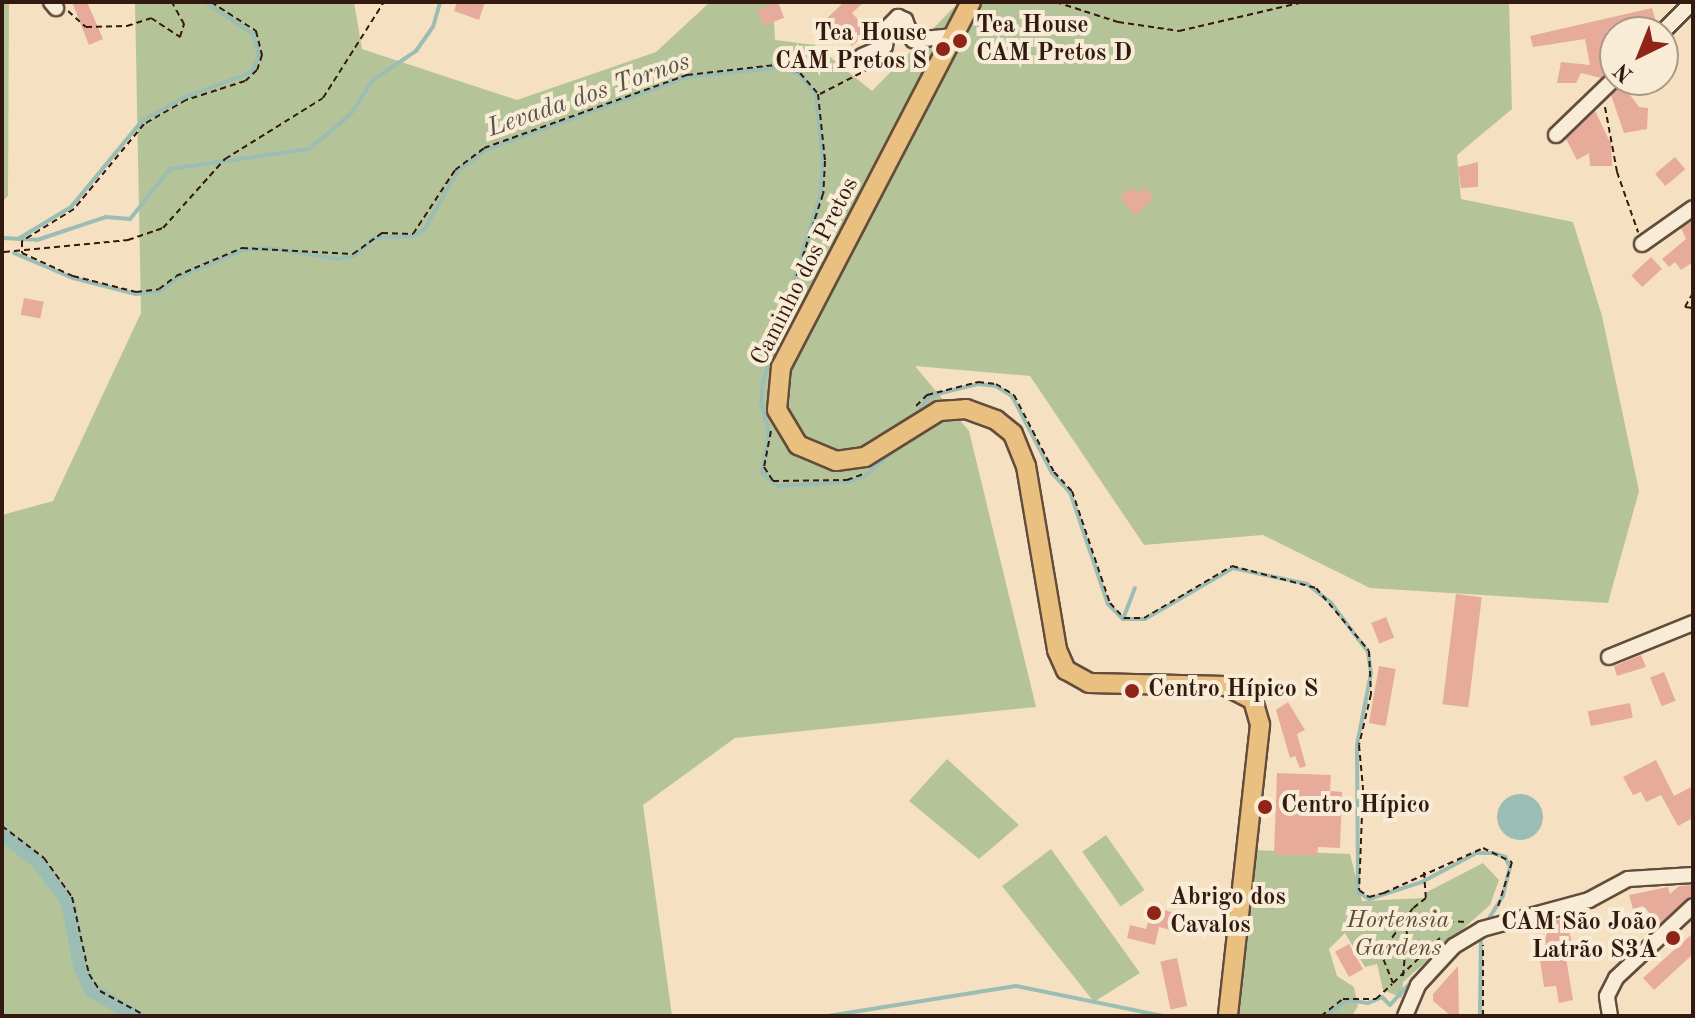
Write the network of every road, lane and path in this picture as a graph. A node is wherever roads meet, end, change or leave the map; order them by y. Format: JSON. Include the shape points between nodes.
{"nodes":[{"id":1,"x":172,"y":2,"type":"edge"},
{"id":2,"x":211,"y":2,"type":"edge"},
{"id":3,"x":384,"y":2,"type":"edge"},
{"id":4,"x":971,"y":2,"type":"edge"},
{"id":5,"x":1056,"y":2,"type":"edge"},
{"id":6,"x":1304,"y":2,"type":"edge"},
{"id":7,"x":1693,"y":2,"type":"edge"},
{"id":8,"x":54,"y":5,"type":"edge"},
{"id":9,"x":1679,"y":16,"type":"edge"},
{"id":10,"x":954,"y":36,"type":"junction"},
{"id":11,"x":885,"y":46,"type":"junction"},
{"id":12,"x":862,"y":56,"type":"dead end"},
{"id":13,"x":1599,"y":93,"type":"edge"},
{"id":14,"x":818,"y":94,"type":"junction"},
{"id":15,"x":1603,"y":96,"type":"edge"},
{"id":16,"x":1556,"y":135,"type":"dead end"},
{"id":17,"x":1693,"y":208,"type":"edge"},
{"id":18,"x":1642,"y":244,"type":"joint"},
{"id":19,"x":22,"y":249,"type":"junction"},
{"id":20,"x":4,"y":252,"type":"dead end"},
{"id":21,"x":1693,"y":293,"type":"edge"},
{"id":22,"x":1693,"y":308,"type":"edge"},
{"id":23,"x":775,"y":343,"type":"dead end"},
{"id":24,"x":769,"y":421,"type":"dead end"},
{"id":25,"x":908,"y":429,"type":"junction"},
{"id":26,"x":873,"y":467,"type":"dead end"},
{"id":27,"x":1693,"y":623,"type":"edge"},
{"id":28,"x":1609,"y":657,"type":"dead end"},
{"id":29,"x":2,"y":826,"type":"edge"},
{"id":30,"x":1424,"y":872,"type":"dead end"},
{"id":31,"x":1693,"y":875,"type":"edge"},
{"id":32,"x":1693,"y":906,"type":"edge"},
{"id":33,"x":1402,"y":925,"type":"junction"},
{"id":34,"x":1486,"y":927,"type":"junction"},
{"id":35,"x":1440,"y":938,"type":"dead end"},
{"id":36,"x":1403,"y":979,"type":"junction"},
{"id":37,"x":1393,"y":983,"type":"junction"},
{"id":38,"x":1418,"y":985,"type":"junction"},
{"id":39,"x":146,"y":1016,"type":"edge"},
{"id":40,"x":1228,"y":1016,"type":"edge"},
{"id":41,"x":1321,"y":1016,"type":"edge"},
{"id":42,"x":1405,"y":1016,"type":"edge"},
{"id":43,"x":1483,"y":1016,"type":"edge"},
{"id":44,"x":1610,"y":1016,"type":"edge"}],
"edges":[{"from":1,"to":8,"type":"path","via":[[184,24],[180,37],[151,18],[127,26],[86,27]]},
{"from":2,"to":19,"type":"path","via":[[256,31],[262,55],[254,75],[186,100],[144,124],[74,209],[22,241]]},
{"from":3,"to":19,"type":"path","via":[[323,98],[225,159],[163,228],[128,240]]},
{"from":4,"to":10,"type":"main road","name":"Caminho dos Pretos"},
{"from":5,"to":6,"type":"path","via":[[1118,22],[1179,31]]},
{"from":7,"to":9,"type":"street"},
{"from":10,"to":11,"type":"street","via":[[913,40],[905,20],[898,17],[889,26]]},
{"from":10,"to":25,"type":"main road","name":"Caminho dos Pretos","via":[[775,385],[784,429],[798,445],[826,459],[865,457]]},
{"from":11,"to":12,"type":"street"},
{"from":11,"to":14,"type":"path","via":[[887,64]]},
{"from":13,"to":16,"type":"street"},
{"from":14,"to":19,"type":"path","via":[[784,64],[687,75],[484,148],[455,170],[413,234],[382,233],[353,254],[338,257],[269,246],[242,248],[176,276],[159,289],[136,292],[73,276]]},
{"from":14,"to":23,"type":"path","via":[[823,194]]},
{"from":15,"to":18,"type":"path","via":[[1617,172]]},
{"from":17,"to":18,"type":"street"},
{"from":19,"to":20,"type":"path"},
{"from":21,"to":22,"type":"path","via":[[1685,307]]},
{"from":24,"to":26,"type":"path","via":[[764,467],[773,481],[847,480]]},
{"from":25,"to":34,"type":"path","via":[[916,405],[927,395],[978,382],[1009,390],[1054,472],[1072,491],[1110,603],[1124,618],[1144,618],[1232,566],[1316,588],[1362,637],[1371,662],[1371,694],[1359,745],[1359,890],[1366,897],[1384,893],[1483,848],[1506,855],[1512,867],[1505,897]]},
{"from":25,"to":40,"type":"main road","name":"Caminho dos Pretos","via":[[929,414],[966,409],[986,415],[1013,434],[1026,466],[1057,650],[1071,675],[1113,686],[1226,686],[1242,691],[1257,708],[1260,725]]},
{"from":27,"to":28,"type":"street"},
{"from":29,"to":39,"type":"path","via":[[44,858],[72,897],[89,974],[100,991]]},
{"from":30,"to":33,"type":"path","via":[[1426,898]]},
{"from":31,"to":34,"type":"street","via":[[1628,879],[1589,900]]},
{"from":32,"to":44,"type":"street","via":[[1616,978],[1607,996]]},
{"from":33,"to":34,"type":"path","via":[[1438,911],[1448,921]]},
{"from":33,"to":36,"type":"path","via":[[1407,932]]},
{"from":33,"to":37,"type":"path","via":[[1389,942],[1376,941]]},
{"from":34,"to":38,"type":"street","via":[[1454,946]]},
{"from":34,"to":43,"type":"path"},
{"from":35,"to":36,"type":"path"},
{"from":36,"to":37,"type":"path"},
{"from":36,"to":38,"type":"path"},
{"from":37,"to":41,"type":"path","via":[[1376,999],[1343,999]]},
{"from":38,"to":42,"type":"street"}]}
